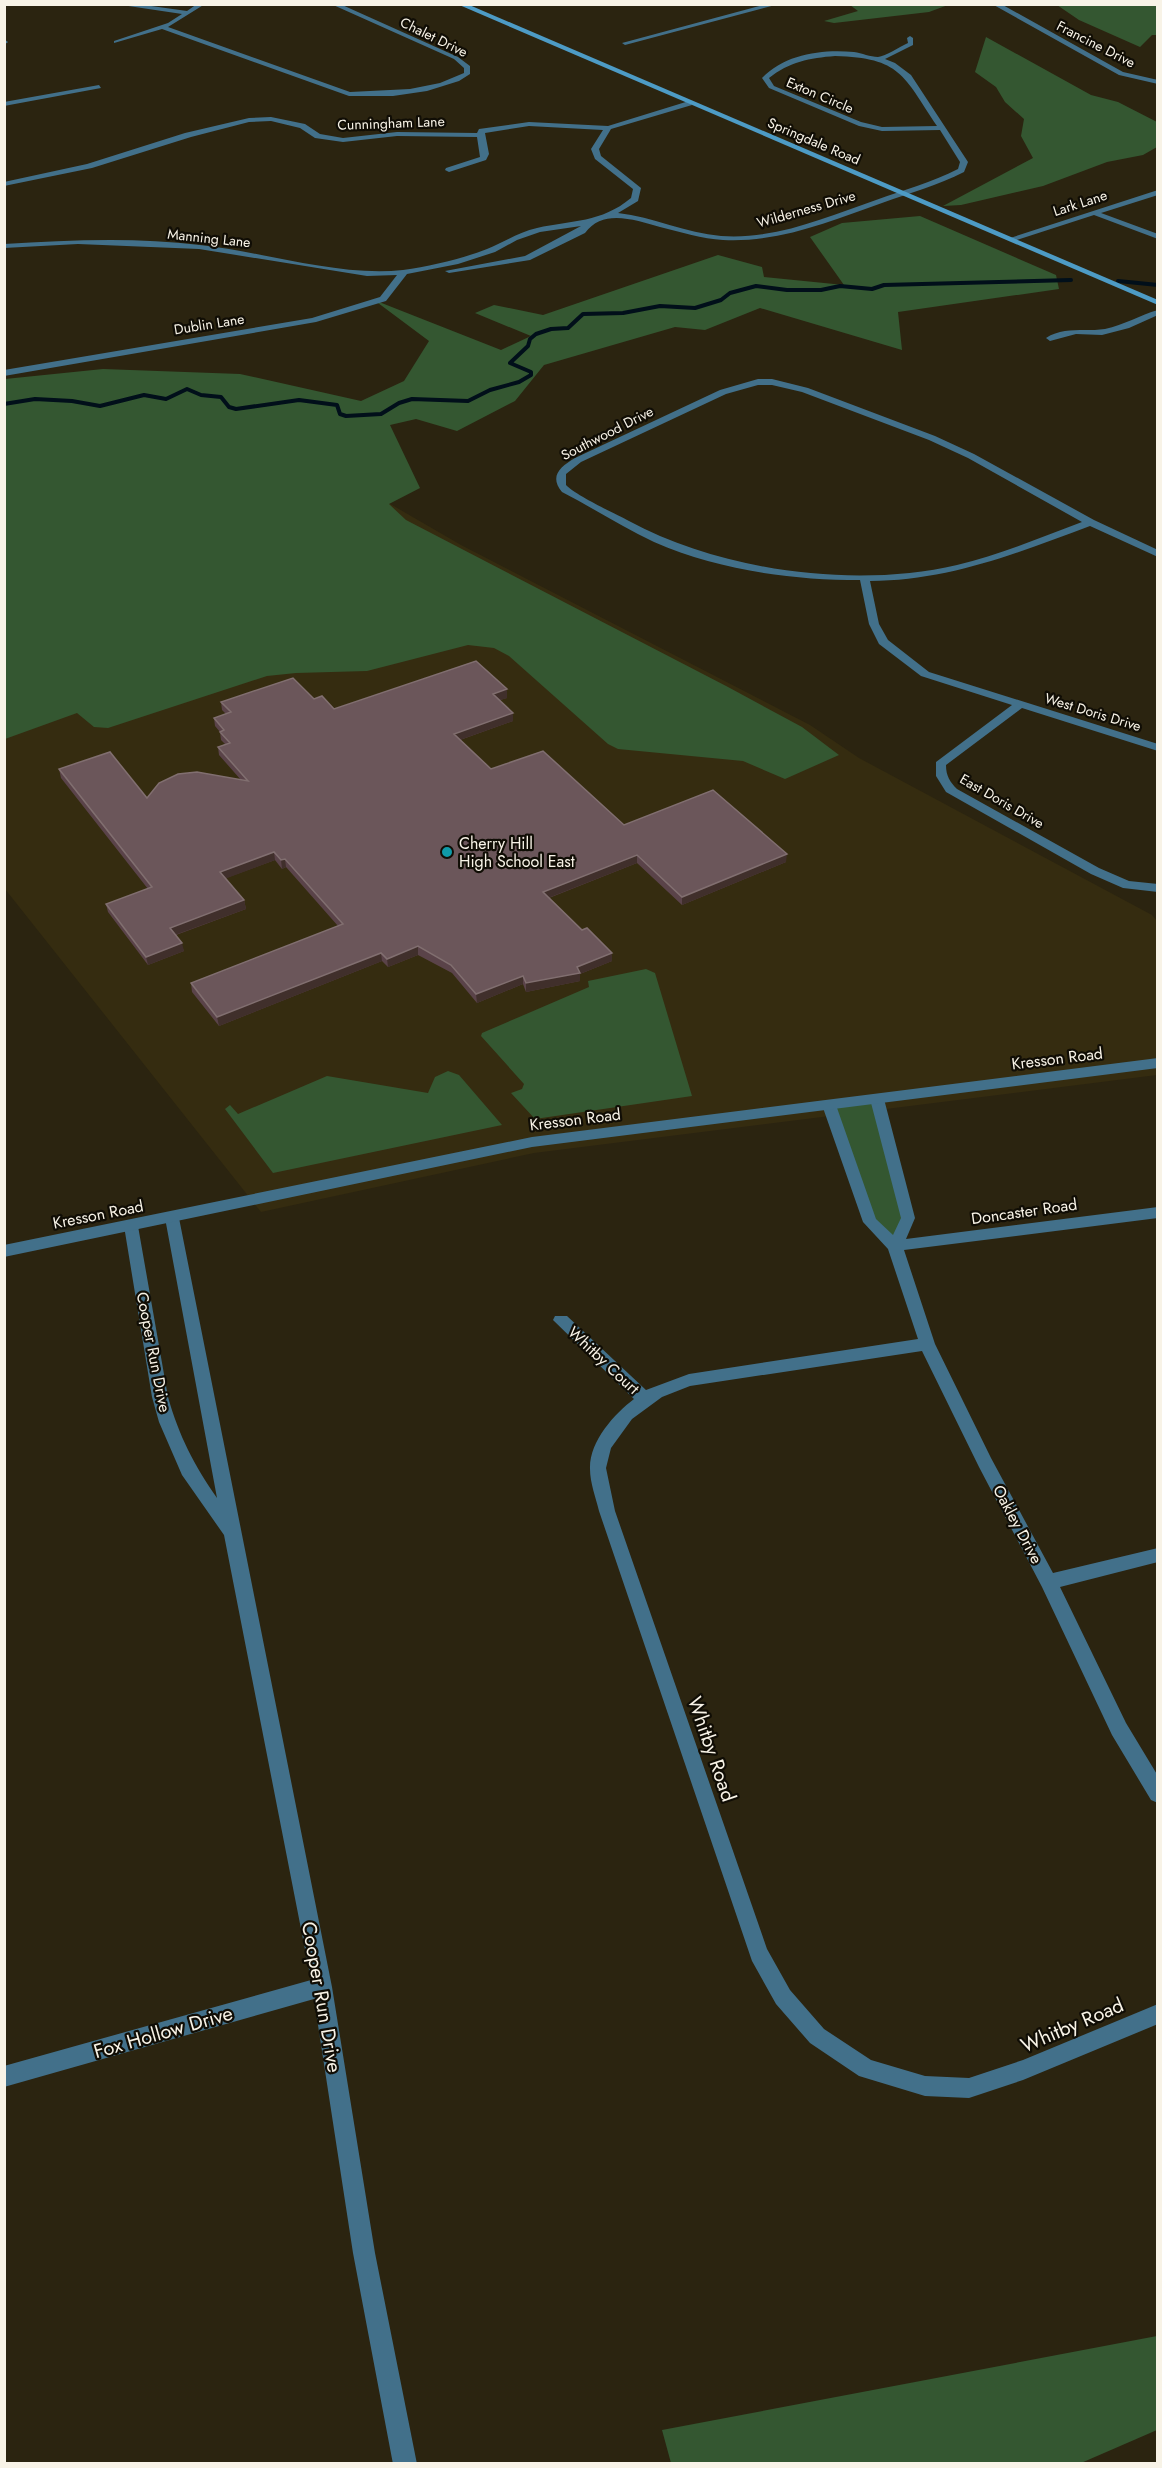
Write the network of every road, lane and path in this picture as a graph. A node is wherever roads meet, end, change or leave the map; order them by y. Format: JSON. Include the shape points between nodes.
{"nodes":[{"id":1,"x":118,"y":4,"type":"edge"},
{"id":2,"x":202,"y":4,"type":"edge"},
{"id":3,"x":334,"y":4,"type":"edge"},
{"id":4,"x":460,"y":4,"type":"edge"},
{"id":5,"x":776,"y":4,"type":"edge"},
{"id":6,"x":995,"y":4,"type":"edge"},
{"id":7,"x":189,"y":13,"type":"junction"},
{"id":8,"x":163,"y":27,"type":"junction"},
{"id":9,"x":910,"y":38,"type":"dead end"},
{"id":10,"x":116,"y":42,"type":"dead end"},
{"id":11,"x":625,"y":43,"type":"dead end"},
{"id":12,"x":878,"y":60,"type":"junction"},
{"id":13,"x":1158,"y":81,"type":"edge"},
{"id":14,"x":99,"y":87,"type":"dead end"},
{"id":15,"x":689,"y":103,"type":"junction"},
{"id":16,"x":4,"y":104,"type":"edge"},
{"id":17,"x":608,"y":128,"type":"junction"},
{"id":18,"x":942,"y":128,"type":"junction"},
{"id":19,"x":480,"y":135,"type":"junction"},
{"id":20,"x":449,"y":170,"type":"dead end"},
{"id":21,"x":4,"y":184,"type":"edge"},
{"id":22,"x":1158,"y":192,"type":"edge"},
{"id":23,"x":902,"y":193,"type":"junction"},
{"id":24,"x":1095,"y":213,"type":"junction"},
{"id":25,"x":610,"y":214,"type":"junction"},
{"id":26,"x":588,"y":223,"type":"junction"},
{"id":27,"x":1158,"y":237,"type":"edge"},
{"id":28,"x":1011,"y":239,"type":"junction"},
{"id":29,"x":4,"y":246,"type":"edge"},
{"id":30,"x":407,"y":272,"type":"junction"},
{"id":31,"x":1158,"y":303,"type":"edge"},
{"id":32,"x":1158,"y":312,"type":"edge"},
{"id":33,"x":1050,"y":338,"type":"dead end"},
{"id":34,"x":4,"y":373,"type":"edge"},
{"id":35,"x":1090,"y":522,"type":"junction"},
{"id":36,"x":1158,"y":554,"type":"edge"},
{"id":37,"x":864,"y":577,"type":"junction"},
{"id":38,"x":1019,"y":705,"type":"junction"},
{"id":39,"x":1158,"y":748,"type":"edge"},
{"id":40,"x":1158,"y":888,"type":"edge"},
{"id":41,"x":1158,"y":1063,"type":"edge"},
{"id":42,"x":877,"y":1099,"type":"junction"},
{"id":43,"x":829,"y":1105,"type":"junction"},
{"id":44,"x":1158,"y":1212,"type":"edge"},
{"id":45,"x":172,"y":1218,"type":"junction"},
{"id":46,"x":131,"y":1226,"type":"junction"},
{"id":47,"x":895,"y":1246,"type":"junction"},
{"id":48,"x":4,"y":1251,"type":"edge"},
{"id":49,"x":561,"y":1320,"type":"dead end"},
{"id":50,"x":927,"y":1344,"type":"junction"},
{"id":51,"x":646,"y":1400,"type":"junction"},
{"id":52,"x":232,"y":1533,"type":"junction"},
{"id":53,"x":1158,"y":1555,"type":"edge"},
{"id":54,"x":1049,"y":1582,"type":"junction"},
{"id":55,"x":1158,"y":1794,"type":"edge"},
{"id":56,"x":322,"y":1987,"type":"junction"},
{"id":57,"x":1158,"y":2014,"type":"edge"},
{"id":58,"x":4,"y":2077,"type":"edge"},
{"id":59,"x":405,"y":2463,"type":"edge"}],
"edges":[{"from":1,"to":7,"type":"street"},
{"from":2,"to":7,"type":"street"},
{"from":3,"to":8,"type":"street","name":"Chalet Drive","via":[[456,58],[468,67],[467,74],[452,81],[380,96],[337,91]]},
{"from":4,"to":15,"type":"main road","name":"Springdale Road"},
{"from":5,"to":11,"type":"street"},
{"from":6,"to":13,"type":"street","name":"Francine Drive","via":[[1121,74]]},
{"from":7,"to":8,"type":"street"},
{"from":8,"to":10,"type":"street"},
{"from":9,"to":12,"type":"street","via":[[911,44]]},
{"from":12,"to":18,"type":"street","name":"Exton Circle","via":[[906,74]]},
{"from":12,"to":18,"type":"street","name":"Exton Circle","via":[[819,54],[784,64],[765,78],[771,87],[785,94],[858,124],[882,129]]},
{"from":14,"to":16,"type":"street"},
{"from":15,"to":17,"type":"street"},
{"from":15,"to":23,"type":"main road","name":"Springdale Road"},
{"from":17,"to":19,"type":"street","name":"Cunningham Lane","via":[[527,122],[482,131]]},
{"from":17,"to":25,"type":"street","name":"Manning Lane","via":[[595,149],[598,157],[637,188],[638,194],[625,207]]},
{"from":18,"to":23,"type":"street","name":"Exton Circle","via":[[964,162],[961,170]]},
{"from":19,"to":20,"type":"street","via":[[483,158]]},
{"from":19,"to":21,"type":"street","name":"Cunningham Lane","via":[[397,134],[343,140],[318,136],[302,126],[249,120],[89,166]]},
{"from":22,"to":24,"type":"street","name":"Lark Lane"},
{"from":23,"to":25,"type":"street","name":"Wilderness Drive","via":[[795,230],[751,239],[706,236],[642,218]]},
{"from":23,"to":28,"type":"main road","name":"Springdale Road"},
{"from":24,"to":27,"type":"street"},
{"from":24,"to":28,"type":"street","name":"Lark Lane"},
{"from":25,"to":26,"type":"street","name":"Manning Lane"},
{"from":26,"to":30,"type":"street","name":"Manning Lane","via":[[539,230],[455,262]]},
{"from":26,"to":30,"type":"street","name":"Manning Lane","via":[[582,231],[527,258],[437,273]]},
{"from":28,"to":31,"type":"main road","name":"Springdale Road"},
{"from":29,"to":30,"type":"street","name":"Manning Lane","via":[[78,242],[199,247],[367,274]]},
{"from":30,"to":34,"type":"street","name":"Dublin Lane","via":[[383,299],[313,320]]},
{"from":32,"to":33,"type":"street","via":[[1110,330],[1076,331]]},
{"from":35,"to":36,"type":"street","name":"Southwood Drive"},
{"from":35,"to":37,"type":"street","name":"Southwood Drive","via":[[994,558],[940,572]]},
{"from":35,"to":37,"type":"street","name":"Southwood Drive","via":[[932,438],[805,390],[772,382],[744,384],[723,392],[578,460],[558,477],[565,490],[674,546],[763,569]]},
{"from":37,"to":38,"type":"street","via":[[874,624],[883,642],[895,653],[926,674]]},
{"from":38,"to":39,"type":"street","name":"West Doris Drive"},
{"from":38,"to":40,"type":"street","name":"East Doris Drive","via":[[940,764],[946,785],[1095,871],[1127,885]]},
{"from":41,"to":42,"type":"street","name":"Kresson Road"},
{"from":42,"to":43,"type":"street","name":"Kresson Road"},
{"from":42,"to":47,"type":"street","via":[[908,1218]]},
{"from":43,"to":45,"type":"street","name":"Kresson Road","via":[[532,1142]]},
{"from":43,"to":47,"type":"street","via":[[870,1222]]},
{"from":44,"to":47,"type":"street","name":"Doncaster Road"},
{"from":45,"to":46,"type":"street","name":"Kresson Road"},
{"from":45,"to":52,"type":"street","name":"Cooper Run Drive"},
{"from":46,"to":48,"type":"street","name":"Kresson Road"},
{"from":46,"to":52,"type":"street","name":"Cooper Run Drive","via":[[167,1422],[188,1470]]},
{"from":47,"to":50,"type":"street","name":"Oakley Drive"},
{"from":49,"to":51,"type":"street","name":"Whitby Court"},
{"from":50,"to":51,"type":"street","name":"Whitby Road","via":[[689,1380],[656,1392]]},
{"from":50,"to":54,"type":"street","name":"Oakley Drive"},
{"from":51,"to":57,"type":"street","name":"Whitby Road","via":[[626,1414],[603,1446],[598,1468],[607,1511],[759,1954],[783,1997],[817,2036],[866,2069],[925,2086],[969,2088]]},
{"from":52,"to":56,"type":"street","name":"Cooper Run Drive"},
{"from":53,"to":54,"type":"street"},
{"from":54,"to":55,"type":"street","name":"Oakley Drive","via":[[1119,1729]]},
{"from":56,"to":58,"type":"street","name":"Fox Hollow Drive"},
{"from":56,"to":59,"type":"street","name":"Cooper Run Drive","via":[[364,2253]]}]}
